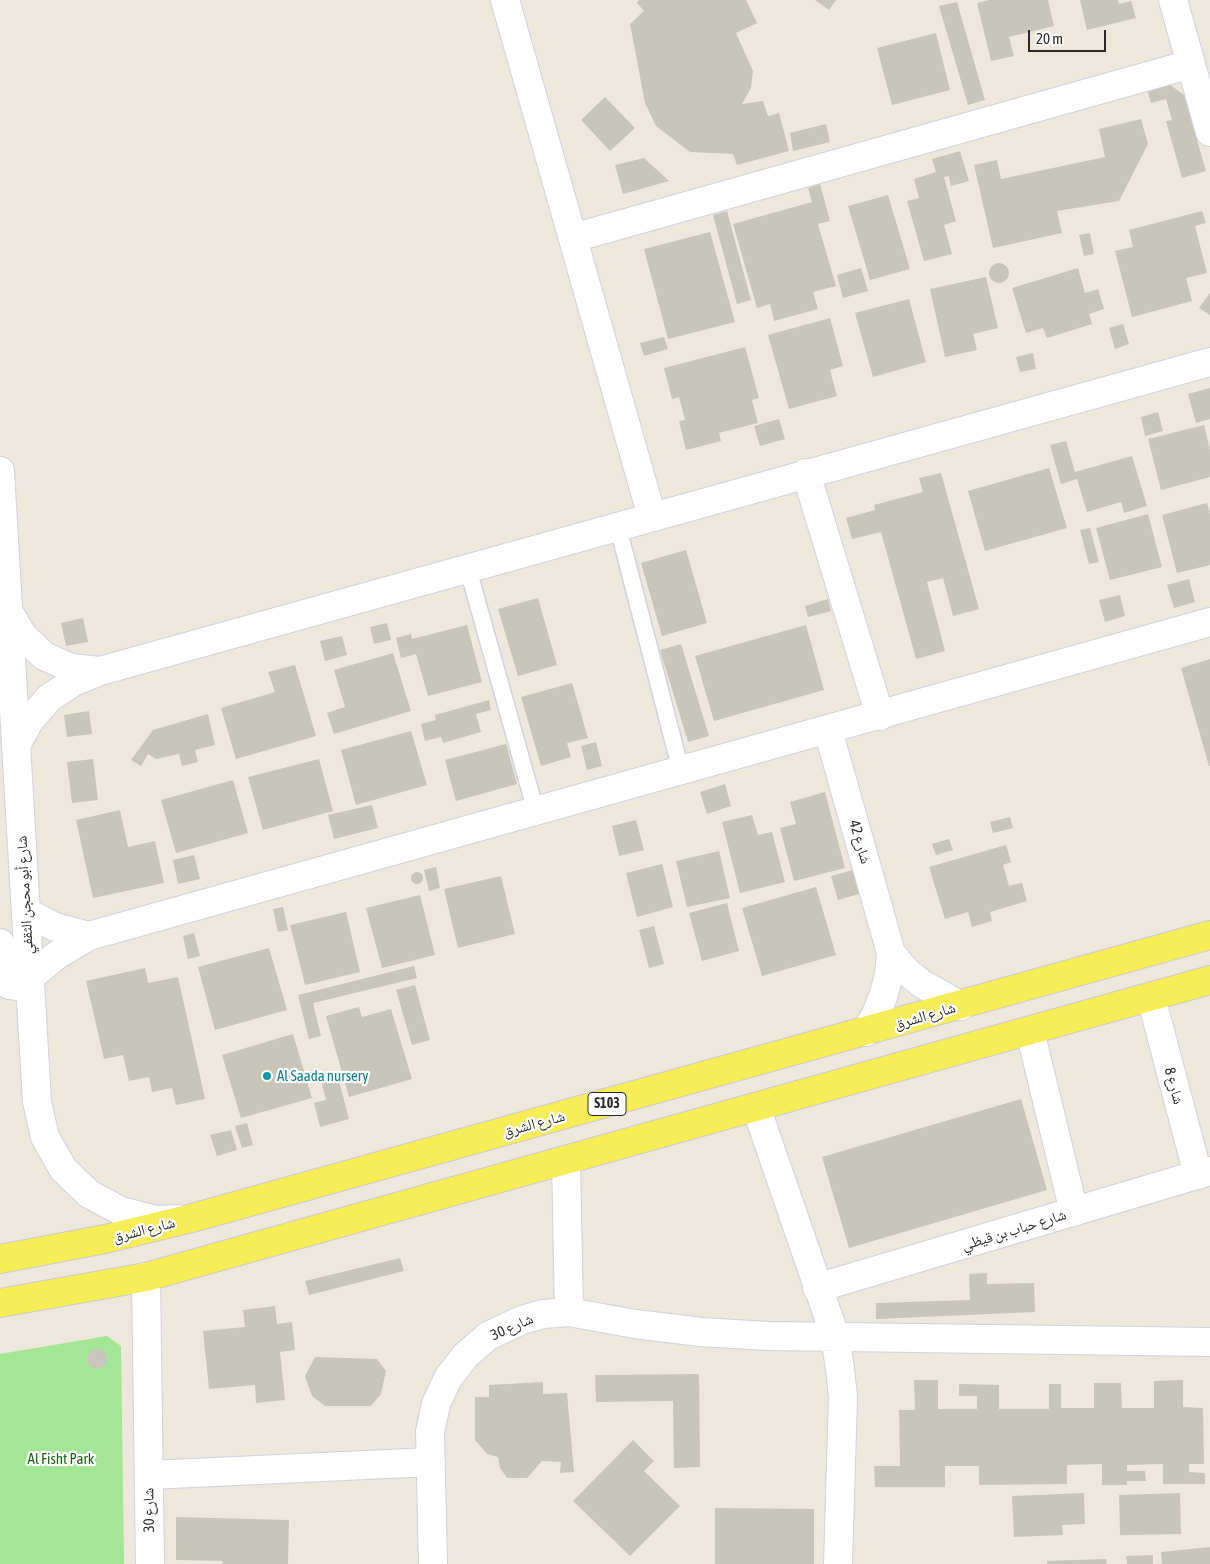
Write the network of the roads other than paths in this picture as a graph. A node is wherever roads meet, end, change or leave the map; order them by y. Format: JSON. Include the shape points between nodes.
{"nodes":[{"id":1,"x":505,"y":0,"type":"edge"},
{"id":2,"x":1174,"y":0,"type":"edge"},
{"id":3,"x":1191,"y":64,"type":"junction"},
{"id":4,"x":1210,"y":132,"type":"edge"},
{"id":5,"x":573,"y":238,"type":"junction"},
{"id":6,"x":1210,"y":362,"type":"edge"},
{"id":7,"x":0,"y":471,"type":"edge"},
{"id":8,"x":806,"y":473,"type":"junction"},
{"id":9,"x":652,"y":517,"type":"junction"},
{"id":10,"x":618,"y":527,"type":"junction"},
{"id":11,"x":468,"y":569,"type":"junction"},
{"id":12,"x":8,"y":611,"type":"junction"},
{"id":13,"x":1210,"y":622,"type":"edge"},
{"id":14,"x":100,"y":671,"type":"junction"},
{"id":15,"x":880,"y":716,"type":"junction"},
{"id":16,"x":828,"y":730,"type":"junction"},
{"id":17,"x":16,"y":745,"type":"junction"},
{"id":18,"x":681,"y":772,"type":"junction"},
{"id":19,"x":536,"y":812,"type":"junction"},
{"id":20,"x":26,"y":912,"type":"junction"},
{"id":21,"x":1210,"y":935,"type":"edge"},
{"id":22,"x":88,"y":936,"type":"junction"},
{"id":23,"x":0,"y":943,"type":"edge"},
{"id":24,"x":891,"y":953,"type":"junction"},
{"id":25,"x":29,"y":978,"type":"junction"},
{"id":26,"x":1210,"y":980,"type":"edge"},
{"id":27,"x":1151,"y":997,"type":"junction"},
{"id":28,"x":961,"y":1006,"type":"junction"},
{"id":29,"x":1030,"y":1031,"type":"junction"},
{"id":30,"x":866,"y":1032,"type":"junction"},
{"id":31,"x":695,"y":1079,"type":"junction"},
{"id":32,"x":756,"y":1107,"type":"junction"},
{"id":33,"x":574,"y":1158,"type":"junction"},
{"id":34,"x":1204,"y":1173,"type":"edge"},
{"id":35,"x":1074,"y":1212,"type":"junction"},
{"id":36,"x":192,"y":1218,"type":"junction"},
{"id":37,"x":0,"y":1259,"type":"edge"},
{"id":38,"x":146,"y":1276,"type":"junction"},
{"id":39,"x":817,"y":1288,"type":"junction"},
{"id":40,"x":0,"y":1303,"type":"edge"},
{"id":41,"x":569,"y":1312,"type":"junction"},
{"id":42,"x":835,"y":1336,"type":"junction"},
{"id":43,"x":1210,"y":1342,"type":"edge"},
{"id":44,"x":431,"y":1462,"type":"junction"},
{"id":45,"x":149,"y":1476,"type":"junction"},
{"id":46,"x":150,"y":1564,"type":"edge"},
{"id":47,"x":433,"y":1564,"type":"edge"},
{"id":48,"x":838,"y":1564,"type":"edge"}],
"edges":[{"from":1,"to":5,"type":"street"},
{"from":2,"to":3,"type":"street"},
{"from":3,"to":4,"type":"street"},
{"from":3,"to":5,"type":"street"},
{"from":5,"to":9,"type":"street"},
{"from":6,"to":8,"type":"street"},
{"from":7,"to":12,"type":"street","name":"شارع أبو محجن الثقفي"},
{"from":8,"to":9,"type":"street"},
{"from":8,"to":15,"type":"street"},
{"from":9,"to":10,"type":"street"},
{"from":10,"to":11,"type":"street"},
{"from":10,"to":18,"type":"lane"},
{"from":11,"to":14,"type":"street"},
{"from":11,"to":19,"type":"lane"},
{"from":12,"to":14,"type":"street","via":[[23,636],[44,656],[71,668]]},
{"from":12,"to":17,"type":"street","name":"شارع أبو محجن الثقفي"},
{"from":13,"to":15,"type":"street"},
{"from":14,"to":17,"type":"street","via":[[73,682],[49,698],[30,720]]},
{"from":15,"to":16,"type":"street"},
{"from":16,"to":18,"type":"street"},
{"from":16,"to":24,"type":"street","name":"شارع 42"},
{"from":17,"to":20,"type":"street","name":"شارع أبو محجن الثقفي"},
{"from":18,"to":19,"type":"street"},
{"from":19,"to":22,"type":"street"},
{"from":20,"to":22,"type":"street","via":[[55,927]]},
{"from":20,"to":25,"type":"street","name":"شارع أبو محجن الثقفي"},
{"from":21,"to":28,"type":"main road","name":"شارع الشرق","number":"S103"},
{"from":22,"to":25,"type":"street"},
{"from":23,"to":25,"type":"street","via":[[6,983],[18,986]]},
{"from":24,"to":28,"type":"street","name":"شارع 42","via":[[922,984]]},
{"from":24,"to":30,"type":"street","name":"شارع 42","via":[[884,994]]},
{"from":25,"to":36,"type":"street","name":"شارع أبو محجن الثقفي","via":[[36,1102],[45,1137],[63,1169],[89,1194],[121,1211],[156,1220]]},
{"from":26,"to":27,"type":"main road"},
{"from":27,"to":29,"type":"main road"},
{"from":27,"to":34,"type":"street","name":"شارع 8"},
{"from":28,"to":30,"type":"main road","name":"شارع الشرق","number":"S103"},
{"from":29,"to":32,"type":"main road"},
{"from":29,"to":35,"type":"street"},
{"from":30,"to":31,"type":"main road","name":"شارع الشرق","number":"S103"},
{"from":31,"to":33,"type":"main road","via":[[701,1096],[691,1112]]},
{"from":31,"to":36,"type":"main road","name":"شارع الشرق","number":"S103"},
{"from":32,"to":33,"type":"main road"},
{"from":32,"to":39,"type":"street"},
{"from":33,"to":38,"type":"main road"},
{"from":33,"to":41,"type":"street"},
{"from":34,"to":35,"type":"street","name":"شارع حباب بن قيظي"},
{"from":35,"to":39,"type":"street","name":"شارع حباب بن قيظي"},
{"from":36,"to":37,"type":"main road","name":"شارع الشرق","number":"S103"},
{"from":38,"to":40,"type":"main road"},
{"from":38,"to":45,"type":"street","name":"شارع 30"},
{"from":39,"to":42,"type":"street"},
{"from":41,"to":42,"type":"street","name":"شارع 30","via":[[701,1332]]},
{"from":41,"to":44,"type":"street","name":"شارع 30","via":[[522,1320],[488,1336],[466,1355],[448,1378],[436,1404],[430,1432]]},
{"from":42,"to":43,"type":"street","name":"شارع 30"},
{"from":42,"to":48,"type":"street","via":[[842,1397]]},
{"from":44,"to":45,"type":"street"},
{"from":44,"to":47,"type":"street","name":"شارع 30"},
{"from":45,"to":46,"type":"street","name":"شارع 30"}]}
